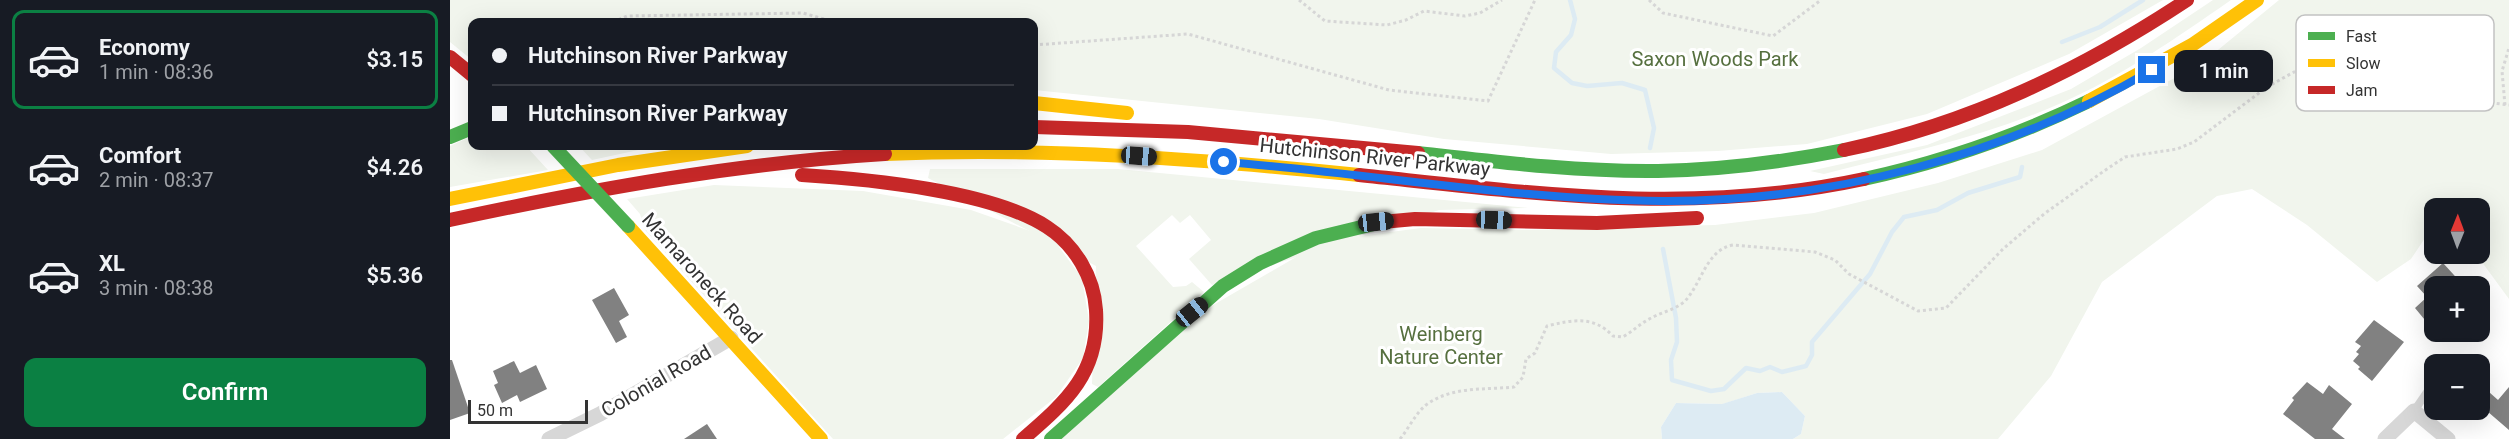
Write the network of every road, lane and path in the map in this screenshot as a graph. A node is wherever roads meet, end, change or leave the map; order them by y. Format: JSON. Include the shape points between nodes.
{"nodes":[{"id":1,"x":1299,"y":0,"type":"edge"},
{"id":2,"x":1502,"y":0,"type":"edge"},
{"id":3,"x":1535,"y":0,"type":"edge"},
{"id":4,"x":1649,"y":0,"type":"edge"},
{"id":5,"x":1821,"y":0,"type":"edge"},
{"id":6,"x":2187,"y":0,"type":"edge"},
{"id":7,"x":2257,"y":0,"type":"edge"},
{"id":8,"x":622,"y":18,"type":"edge"},
{"id":9,"x":820,"y":18,"type":"edge"},
{"id":10,"x":1038,"y":45,"type":"edge"},
{"id":11,"x":2509,"y":48,"type":"edge"},
{"id":12,"x":450,"y":57,"type":"edge"},
{"id":13,"x":468,"y":72,"type":"edge"},
{"id":14,"x":2296,"y":72,"type":"edge"},
{"id":15,"x":1038,"y":103,"type":"edge"},
{"id":16,"x":2507,"y":105,"type":"edge"},
{"id":17,"x":1140,"y":114,"type":"dead end"},
{"id":18,"x":1164,"y":117,"type":"dead end"},
{"id":19,"x":1038,"y":127,"type":"edge"},
{"id":20,"x":468,"y":130,"type":"edge"},
{"id":21,"x":450,"y":137,"type":"edge"},
{"id":22,"x":1284,"y":140,"type":"junction"},
{"id":23,"x":557,"y":150,"type":"edge"},
{"id":24,"x":720,"y":150,"type":"edge"},
{"id":25,"x":711,"y":171,"type":"junction"},
{"id":26,"x":1864,"y":179,"type":"junction"},
{"id":27,"x":450,"y":199,"type":"edge"},
{"id":28,"x":1756,"y":209,"type":"dead end"},
{"id":29,"x":1712,"y":217,"type":"dead end"},
{"id":30,"x":450,"y":220,"type":"edge"},
{"id":31,"x":731,"y":338,"type":"junction"},
{"id":32,"x":2424,"y":396,"type":"edge"},
{"id":33,"x":2414,"y":411,"type":"junction"},
{"id":34,"x":549,"y":439,"type":"edge"},
{"id":35,"x":821,"y":439,"type":"edge"},
{"id":36,"x":1023,"y":439,"type":"edge"},
{"id":37,"x":1051,"y":439,"type":"edge"},
{"id":38,"x":1400,"y":439,"type":"edge"},
{"id":39,"x":2385,"y":439,"type":"edge"},
{"id":40,"x":2448,"y":439,"type":"edge"}],
"edges":[{"from":1,"to":2,"type":"path","via":[[1325,21],[1387,25],[1424,11],[1465,16],[1480,13]]},
{"from":3,"to":10,"type":"path","via":[[1488,101],[1389,90],[1188,34]]},
{"from":4,"to":5,"type":"path","via":[[1663,13],[1773,36]]},
{"from":6,"to":22,"type":"main road","name":"Hutchinson River Parkway","via":[[2104,53],[1999,104],[1887,140],[1802,159],[1715,168],[1615,170]]},
{"from":7,"to":26,"type":"main road","name":"Hutchinson River Parkway","via":[[2185,50],[2084,106],[1975,149]]},
{"from":8,"to":9,"type":"path","via":[[802,13]]},
{"from":11,"to":16,"type":"path","via":[[2502,71]]},
{"from":12,"to":13,"type":"main road"},
{"from":14,"to":38,"type":"path","via":[[2267,87],[2193,142],[2177,149],[2125,157],[2104,171],[2003,249],[1946,308],[1918,311],[1815,252],[1723,247],[1712,257],[1683,302],[1623,337],[1613,336],[1603,325],[1587,321],[1546,326],[1535,353],[1526,359],[1523,377],[1514,387],[1447,394],[1427,405]]},
{"from":15,"to":17,"type":"main road"},
{"from":18,"to":22,"type":"main road","via":[[1199,120]]},
{"from":19,"to":22,"type":"main road","name":"Hutchinson River Parkway","via":[[1165,130]]},
{"from":20,"to":21,"type":"main road"},
{"from":23,"to":31,"type":"main road","name":"Mamaroneck Road","bridge":true},
{"from":24,"to":27,"type":"main road","via":[[618,165]]},
{"from":25,"to":26,"type":"main road","name":"Hutchinson River Parkway","via":[[898,154],[1080,153],[1256,165],[1576,197],[1662,201],[1750,197]]},
{"from":25,"to":30,"type":"main road","name":"Hutchinson River Parkway"},
{"from":25,"to":36,"type":"main road","via":[[828,176],[909,186],[1020,214],[1060,237],[1084,267],[1094,292],[1096,342],[1077,389]]},
{"from":26,"to":28,"type":"main road","via":[[1789,204]]},
{"from":29,"to":37,"type":"main road","via":[[1597,223],[1415,219],[1376,222],[1316,238],[1260,263],[1223,286]]},
{"from":31,"to":34,"type":"street","name":"Colonial Road"},
{"from":31,"to":35,"type":"main road","name":"Mamaroneck Road"},
{"from":32,"to":33,"type":"lane"},
{"from":33,"to":39,"type":"street"},
{"from":33,"to":40,"type":"street"}]}
